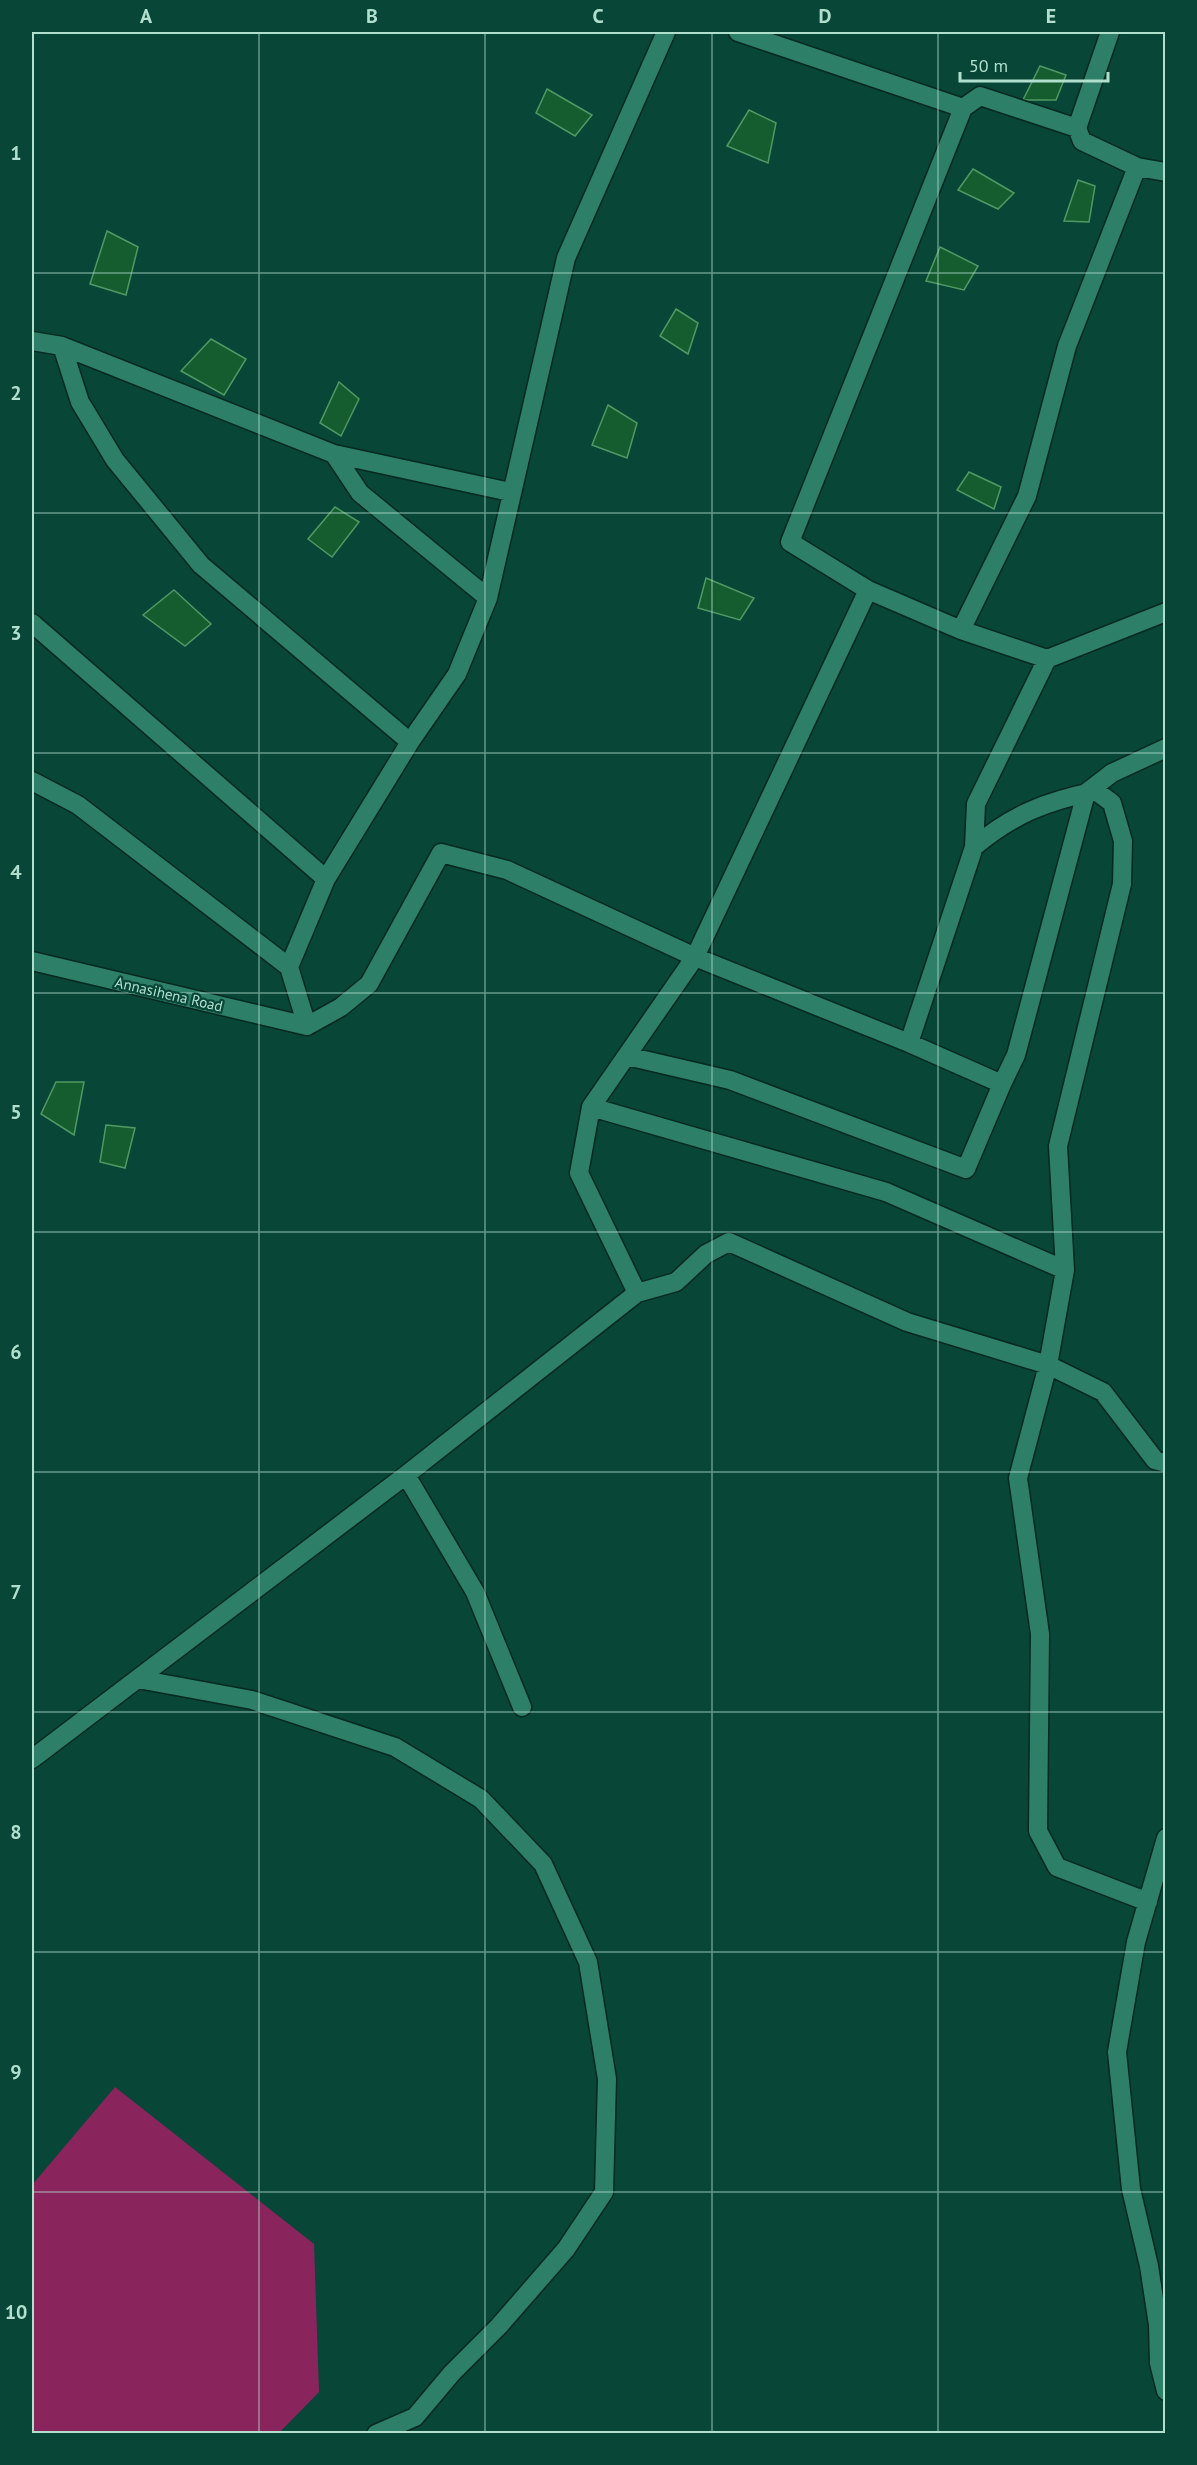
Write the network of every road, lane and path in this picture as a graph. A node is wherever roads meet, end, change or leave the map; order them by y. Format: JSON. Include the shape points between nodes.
{"nodes":[{"id":1,"x":666,"y":32,"type":"edge"},
{"id":2,"x":738,"y":32,"type":"edge"},
{"id":3,"x":1110,"y":32,"type":"edge"},
{"id":4,"x":963,"y":108,"type":"junction"},
{"id":5,"x":1077,"y":128,"type":"junction"},
{"id":6,"x":1137,"y":167,"type":"junction"},
{"id":7,"x":1166,"y":172,"type":"edge"},
{"id":8,"x":32,"y":341,"type":"edge"},
{"id":9,"x":62,"y":346,"type":"junction"},
{"id":10,"x":334,"y":454,"type":"junction"},
{"id":11,"x":510,"y":492,"type":"junction"},
{"id":12,"x":868,"y":590,"type":"junction"},
{"id":13,"x":488,"y":598,"type":"junction"},
{"id":14,"x":1166,"y":612,"type":"edge"},
{"id":15,"x":32,"y":623,"type":"edge"},
{"id":16,"x":961,"y":630,"type":"junction"},
{"id":17,"x":1047,"y":659,"type":"junction"},
{"id":18,"x":410,"y":742,"type":"junction"},
{"id":19,"x":1166,"y":748,"type":"edge"},
{"id":20,"x":32,"y":781,"type":"edge"},
{"id":21,"x":1086,"y":793,"type":"junction"},
{"id":22,"x":974,"y":848,"type":"junction"},
{"id":23,"x":326,"y":879,"type":"junction"},
{"id":24,"x":695,"y":957,"type":"junction"},
{"id":25,"x":32,"y":961,"type":"edge"},
{"id":26,"x":289,"y":967,"type":"junction"},
{"id":27,"x":307,"y":1026,"type":"junction"},
{"id":28,"x":909,"y":1043,"type":"junction"},
{"id":29,"x":627,"y":1056,"type":"junction"},
{"id":30,"x":1002,"y":1084,"type":"junction"},
{"id":31,"x":591,"y":1107,"type":"junction"},
{"id":32,"x":1065,"y":1270,"type":"junction"},
{"id":33,"x":637,"y":1293,"type":"junction"},
{"id":34,"x":1048,"y":1365,"type":"junction"},
{"id":35,"x":1166,"y":1463,"type":"edge"},
{"id":36,"x":406,"y":1475,"type":"junction"},
{"id":37,"x":138,"y":1679,"type":"junction"},
{"id":38,"x":522,"y":1707,"type":"dead end"},
{"id":39,"x":32,"y":1759,"type":"edge"},
{"id":40,"x":1166,"y":1838,"type":"edge"},
{"id":41,"x":1148,"y":1902,"type":"junction"},
{"id":42,"x":1166,"y":2391,"type":"edge"},
{"id":43,"x":376,"y":2433,"type":"edge"}],
"edges":[{"from":1,"to":11,"type":"street","via":[[566,258]]},
{"from":2,"to":4,"type":"street"},
{"from":3,"to":5,"type":"street"},
{"from":4,"to":5,"type":"street","via":[[980,96]]},
{"from":4,"to":12,"type":"street","via":[[789,542]]},
{"from":5,"to":6,"type":"street","via":[[1082,141]]},
{"from":6,"to":7,"type":"street"},
{"from":6,"to":16,"type":"street","via":[[1067,346],[1027,496]]},
{"from":8,"to":9,"type":"street"},
{"from":9,"to":10,"type":"street"},
{"from":9,"to":18,"type":"street","via":[[80,402],[115,460],[201,565]]},
{"from":10,"to":11,"type":"street"},
{"from":10,"to":13,"type":"street","via":[[360,493]]},
{"from":11,"to":13,"type":"street"},
{"from":12,"to":16,"type":"street"},
{"from":12,"to":24,"type":"street"},
{"from":13,"to":18,"type":"street","via":[[458,674]]},
{"from":14,"to":17,"type":"street"},
{"from":15,"to":23,"type":"street"},
{"from":16,"to":17,"type":"street"},
{"from":17,"to":22,"type":"street","via":[[976,804]]},
{"from":18,"to":23,"type":"street"},
{"from":19,"to":21,"type":"street","via":[[1112,773]]},
{"from":20,"to":26,"type":"street","via":[[78,805]]},
{"from":21,"to":22,"type":"street","via":[[1051,801],[997,828]]},
{"from":21,"to":30,"type":"street","via":[[1016,1055]]},
{"from":21,"to":32,"type":"street","via":[[1096,791],[1112,803],[1123,840],[1122,884],[1058,1146]]},
{"from":22,"to":28,"type":"street"},
{"from":23,"to":26,"type":"street"},
{"from":24,"to":27,"type":"street","via":[[507,870],[441,853],[369,984],[341,1007]]},
{"from":24,"to":28,"type":"street"},
{"from":24,"to":29,"type":"street"},
{"from":25,"to":27,"type":"street","name":"Annasihena Road"},
{"from":26,"to":27,"type":"street"},
{"from":28,"to":30,"type":"street"},
{"from":29,"to":30,"type":"street","via":[[730,1080],[966,1169]]},
{"from":29,"to":31,"type":"street"},
{"from":31,"to":32,"type":"street","via":[[886,1192]]},
{"from":31,"to":33,"type":"street","via":[[579,1173]]},
{"from":32,"to":34,"type":"street"},
{"from":33,"to":34,"type":"street","via":[[675,1282],[706,1254],[729,1242],[907,1322]]},
{"from":33,"to":36,"type":"street"},
{"from":34,"to":35,"type":"street","via":[[1103,1392],[1155,1460]]},
{"from":34,"to":41,"type":"street","via":[[1018,1478],[1040,1634],[1038,1831],[1057,1867]]},
{"from":36,"to":37,"type":"street"},
{"from":36,"to":38,"type":"street","via":[[475,1592]]},
{"from":37,"to":39,"type":"street"},
{"from":37,"to":43,"type":"street","via":[[252,1700],[395,1747],[481,1799],[543,1864],[588,1962],[607,2079],[604,2192],[566,2249],[415,2417]]},
{"from":40,"to":41,"type":"street"},
{"from":41,"to":42,"type":"street","via":[[1116,2052],[1128,2167],[1149,2266],[1159,2363]]}]}
